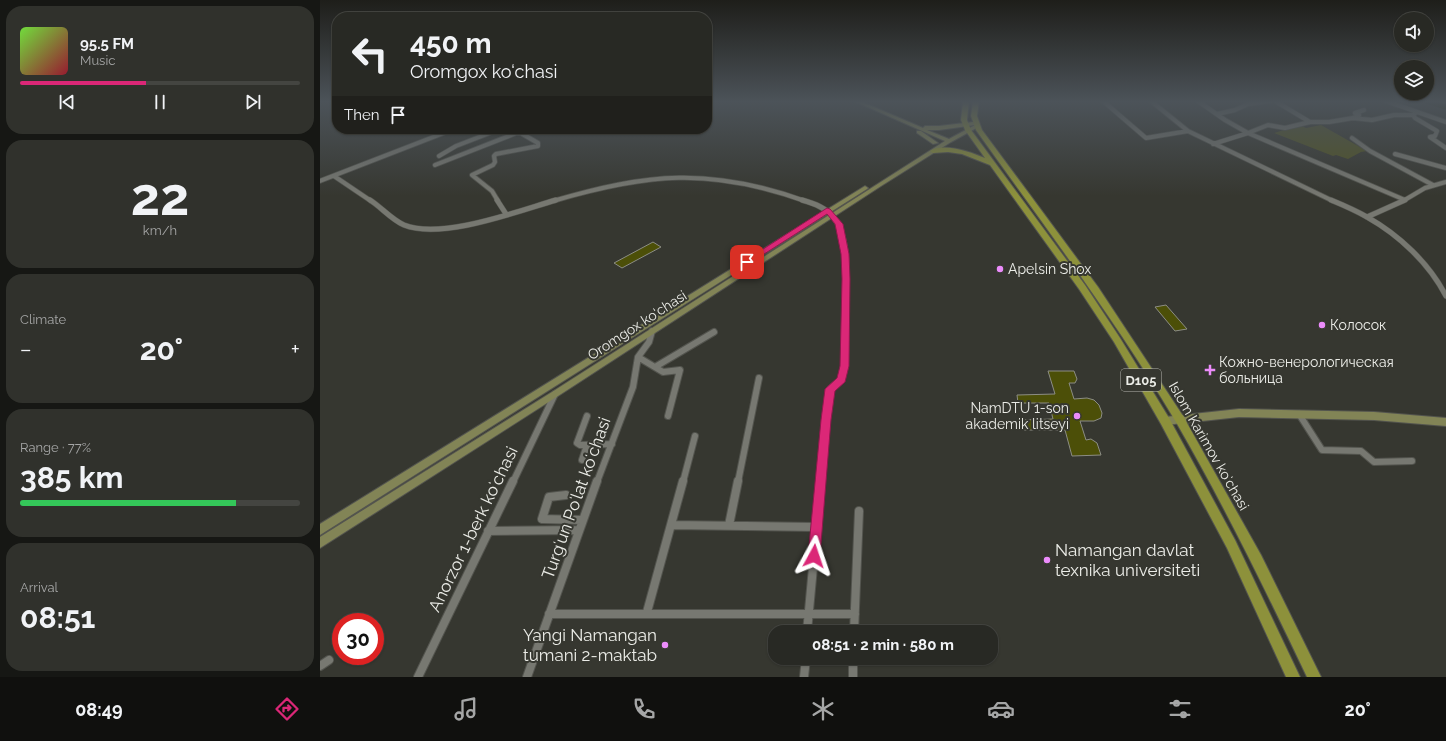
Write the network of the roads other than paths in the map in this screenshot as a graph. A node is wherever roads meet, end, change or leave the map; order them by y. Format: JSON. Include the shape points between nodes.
{"nodes":[{"id":1,"x":921,"y":133,"type":"edge"},
{"id":2,"x":931,"y":133,"type":"edge"},
{"id":3,"x":958,"y":133,"type":"edge"},
{"id":4,"x":975,"y":133,"type":"edge"},
{"id":5,"x":976,"y":133,"type":"edge"},
{"id":6,"x":1140,"y":133,"type":"edge"},
{"id":7,"x":1178,"y":133,"type":"edge"},
{"id":8,"x":1191,"y":133,"type":"edge"},
{"id":9,"x":1248,"y":133,"type":"joint"},
{"id":10,"x":1436,"y":133,"type":"edge"},
{"id":11,"x":441,"y":134,"type":"edge"},
{"id":12,"x":487,"y":134,"type":"edge"},
{"id":13,"x":514,"y":134,"type":"edge"},
{"id":14,"x":522,"y":134,"type":"edge"},
{"id":15,"x":1352,"y":138,"type":"dead end"},
{"id":16,"x":946,"y":139,"type":"junction"},
{"id":17,"x":1213,"y":144,"type":"junction"},
{"id":18,"x":934,"y":147,"type":"junction"},
{"id":19,"x":1446,"y":148,"type":"edge"},
{"id":20,"x":1395,"y":154,"type":"dead end"},
{"id":21,"x":438,"y":156,"type":"dead end"},
{"id":22,"x":434,"y":165,"type":"dead end"},
{"id":23,"x":995,"y":166,"type":"junction"},
{"id":24,"x":1446,"y":168,"type":"edge"},
{"id":25,"x":334,"y":176,"type":"junction"},
{"id":26,"x":320,"y":181,"type":"edge"},
{"id":27,"x":1446,"y":182,"type":"edge"},
{"id":28,"x":1432,"y":185,"type":"junction"},
{"id":29,"x":1405,"y":200,"type":"junction"},
{"id":30,"x":830,"y":213,"type":"junction"},
{"id":31,"x":506,"y":214,"type":"junction"},
{"id":32,"x":1367,"y":217,"type":"junction"},
{"id":33,"x":1446,"y":296,"type":"edge"},
{"id":34,"x":652,"y":331,"type":"junction"},
{"id":35,"x":714,"y":332,"type":"dead end"},
{"id":36,"x":638,"y":357,"type":"junction"},
{"id":37,"x":655,"y":367,"type":"junction"},
{"id":38,"x":570,"y":373,"type":"junction"},
{"id":39,"x":759,"y":378,"type":"dead end"},
{"id":40,"x":577,"y":380,"type":"junction"},
{"id":41,"x":555,"y":394,"type":"junction"},
{"id":42,"x":1299,"y":414,"type":"junction"},
{"id":43,"x":587,"y":416,"type":"dead end"},
{"id":44,"x":668,"y":416,"type":"dead end"},
{"id":45,"x":1179,"y":419,"type":"junction"},
{"id":46,"x":1165,"y":421,"type":"junction"},
{"id":47,"x":1446,"y":422,"type":"edge"},
{"id":48,"x":695,"y":436,"type":"dead end"},
{"id":49,"x":612,"y":444,"type":"junction"},
{"id":50,"x":587,"y":445,"type":"junction"},
{"id":51,"x":582,"y":460,"type":"dead end"},
{"id":52,"x":1412,"y":461,"type":"dead end"},
{"id":53,"x":566,"y":495,"type":"dead end"},
{"id":54,"x":859,"y":511,"type":"dead end"},
{"id":55,"x":582,"y":520,"type":"junction"},
{"id":56,"x":671,"y":525,"type":"junction"},
{"id":57,"x":729,"y":525,"type":"junction"},
{"id":58,"x":816,"y":527,"type":"junction"},
{"id":59,"x":320,"y":530,"type":"edge"},
{"id":60,"x":579,"y":530,"type":"junction"},
{"id":61,"x":488,"y":531,"type":"junction"},
{"id":62,"x":320,"y":543,"type":"edge"},
{"id":63,"x":647,"y":612,"type":"junction"},
{"id":64,"x":549,"y":614,"type":"junction"},
{"id":65,"x":808,"y":614,"type":"junction"},
{"id":66,"x":855,"y":614,"type":"junction"},
{"id":67,"x":807,"y":625,"type":"edge"},
{"id":68,"x":854,"y":625,"type":"edge"},
{"id":69,"x":329,"y":660,"type":"dead end"},
{"id":70,"x":805,"y":665,"type":"edge"},
{"id":71,"x":853,"y":665,"type":"edge"},
{"id":72,"x":320,"y":666,"type":"edge"},
{"id":73,"x":418,"y":677,"type":"edge"},
{"id":74,"x":527,"y":677,"type":"edge"},
{"id":75,"x":804,"y":677,"type":"edge"},
{"id":76,"x":853,"y":677,"type":"edge"},
{"id":77,"x":1293,"y":677,"type":"edge"},
{"id":78,"x":1314,"y":677,"type":"edge"}],
"edges":[{"from":1,"to":18,"type":"main road"},
{"from":2,"to":16,"type":"main road"},
{"from":3,"to":16,"type":"main road","name":"Oromgox ko‘chasi"},
{"from":4,"to":23,"type":"main road","name":"Islom Karimov koʻchasi","number":"D105"},
{"from":5,"to":45,"type":"main road","name":"Islom Karimov koʻchasi","number":"D105","via":[[1095,289]]},
{"from":6,"to":7,"type":"street","via":[[1146,138]]},
{"from":8,"to":17,"type":"street"},
{"from":9,"to":17,"type":"street"},
{"from":9,"to":29,"type":"street"},
{"from":10,"to":19,"type":"street","via":[[1435,136],[1430,137]]},
{"from":11,"to":25,"type":"street"},
{"from":12,"to":21,"type":"street"},
{"from":13,"to":22,"type":"street"},
{"from":14,"to":31,"type":"street","via":[[538,143],[538,146],[496,154],[493,165],[472,176],[492,191]]},
{"from":15,"to":28,"type":"street","via":[[1370,151]]},
{"from":16,"to":18,"type":"main road","name":"Oromgox ko‘chasi"},
{"from":17,"to":32,"type":"street"},
{"from":18,"to":23,"type":"main road","via":[[979,158]]},
{"from":18,"to":30,"type":"main road","name":"Oromgox ko‘chasi"},
{"from":20,"to":24,"type":"street"},
{"from":23,"to":46,"type":"main road","name":"Islom Karimov koʻchasi","number":"D105","via":[[1082,287]]},
{"from":25,"to":26,"type":"street"},
{"from":25,"to":31,"type":"street","via":[[381,207],[401,225],[434,230]]},
{"from":27,"to":28,"type":"street"},
{"from":28,"to":29,"type":"street"},
{"from":29,"to":32,"type":"street"},
{"from":30,"to":31,"type":"street","via":[[779,190],[717,178],[673,178],[618,184]]},
{"from":30,"to":34,"type":"main road","name":"Oromgox ko‘chasi"},
{"from":30,"to":38,"type":"main road","name":"Oromgox ko‘chasi"},
{"from":30,"to":58,"type":"street","via":[[839,224],[845,254],[845,366],[841,380],[830,389]]},
{"from":32,"to":33,"type":"street","via":[[1419,258],[1432,272]]},
{"from":34,"to":36,"type":"street","name":"Turgʻun Poʻlat koʻchasi","via":[[649,342]]},
{"from":34,"to":40,"type":"main road","name":"Oromgox ko‘chasi"},
{"from":35,"to":37,"type":"street"},
{"from":36,"to":37,"type":"street"},
{"from":36,"to":49,"type":"street","name":"Turgʻun Poʻlat koʻchasi","via":[[633,387]]},
{"from":37,"to":44,"type":"street","via":[[663,372],[680,370]]},
{"from":38,"to":40,"type":"main road"},
{"from":38,"to":59,"type":"main road","name":"Oromgox ko‘chasi"},
{"from":39,"to":57,"type":"street"},
{"from":40,"to":41,"type":"main road","name":"Oromgox ko‘chasi"},
{"from":41,"to":61,"type":"street","name":"Anorzor 1-berk koʻchasi"},
{"from":41,"to":62,"type":"main road","name":"Oromgox ko‘chasi"},
{"from":42,"to":45,"type":"main road","via":[[1239,413]]},
{"from":42,"to":47,"type":"main road","via":[[1374,416]]},
{"from":42,"to":52,"type":"street","via":[[1322,450],[1361,450],[1374,462]]},
{"from":43,"to":50,"type":"street","via":[[577,443]]},
{"from":45,"to":46,"type":"main road"},
{"from":45,"to":78,"type":"main road","name":"Islom Karimov koʻchasi","number":"D105","via":[[1257,559]]},
{"from":46,"to":77,"type":"main road","name":"Islom Karimov koʻchasi","number":"D105","via":[[1232,544]]},
{"from":48,"to":56,"type":"street"},
{"from":49,"to":50,"type":"street"},
{"from":49,"to":55,"type":"street","name":"Turgʻun Poʻlat koʻchasi"},
{"from":50,"to":51,"type":"street"},
{"from":53,"to":55,"type":"street","via":[[549,496],[542,519]]},
{"from":54,"to":66,"type":"street"},
{"from":55,"to":60,"type":"street","name":"Turgʻun Poʻlat koʻchasi"},
{"from":56,"to":57,"type":"street"},
{"from":56,"to":63,"type":"street"},
{"from":57,"to":58,"type":"street"},
{"from":58,"to":65,"type":"street"},
{"from":60,"to":61,"type":"street"},
{"from":60,"to":64,"type":"street","name":"Turgʻun Poʻlat koʻchasi"},
{"from":61,"to":73,"type":"street","name":"Anorzor 1-berk koʻchasi"},
{"from":63,"to":64,"type":"street"},
{"from":63,"to":65,"type":"street"},
{"from":64,"to":74,"type":"street","name":"Turgʻun Poʻlat koʻchasi"},
{"from":65,"to":66,"type":"street"},
{"from":65,"to":67,"type":"street"},
{"from":66,"to":68,"type":"street"},
{"from":69,"to":72,"type":"street"},
{"from":70,"to":75,"type":"street"},
{"from":71,"to":76,"type":"street"}]}
